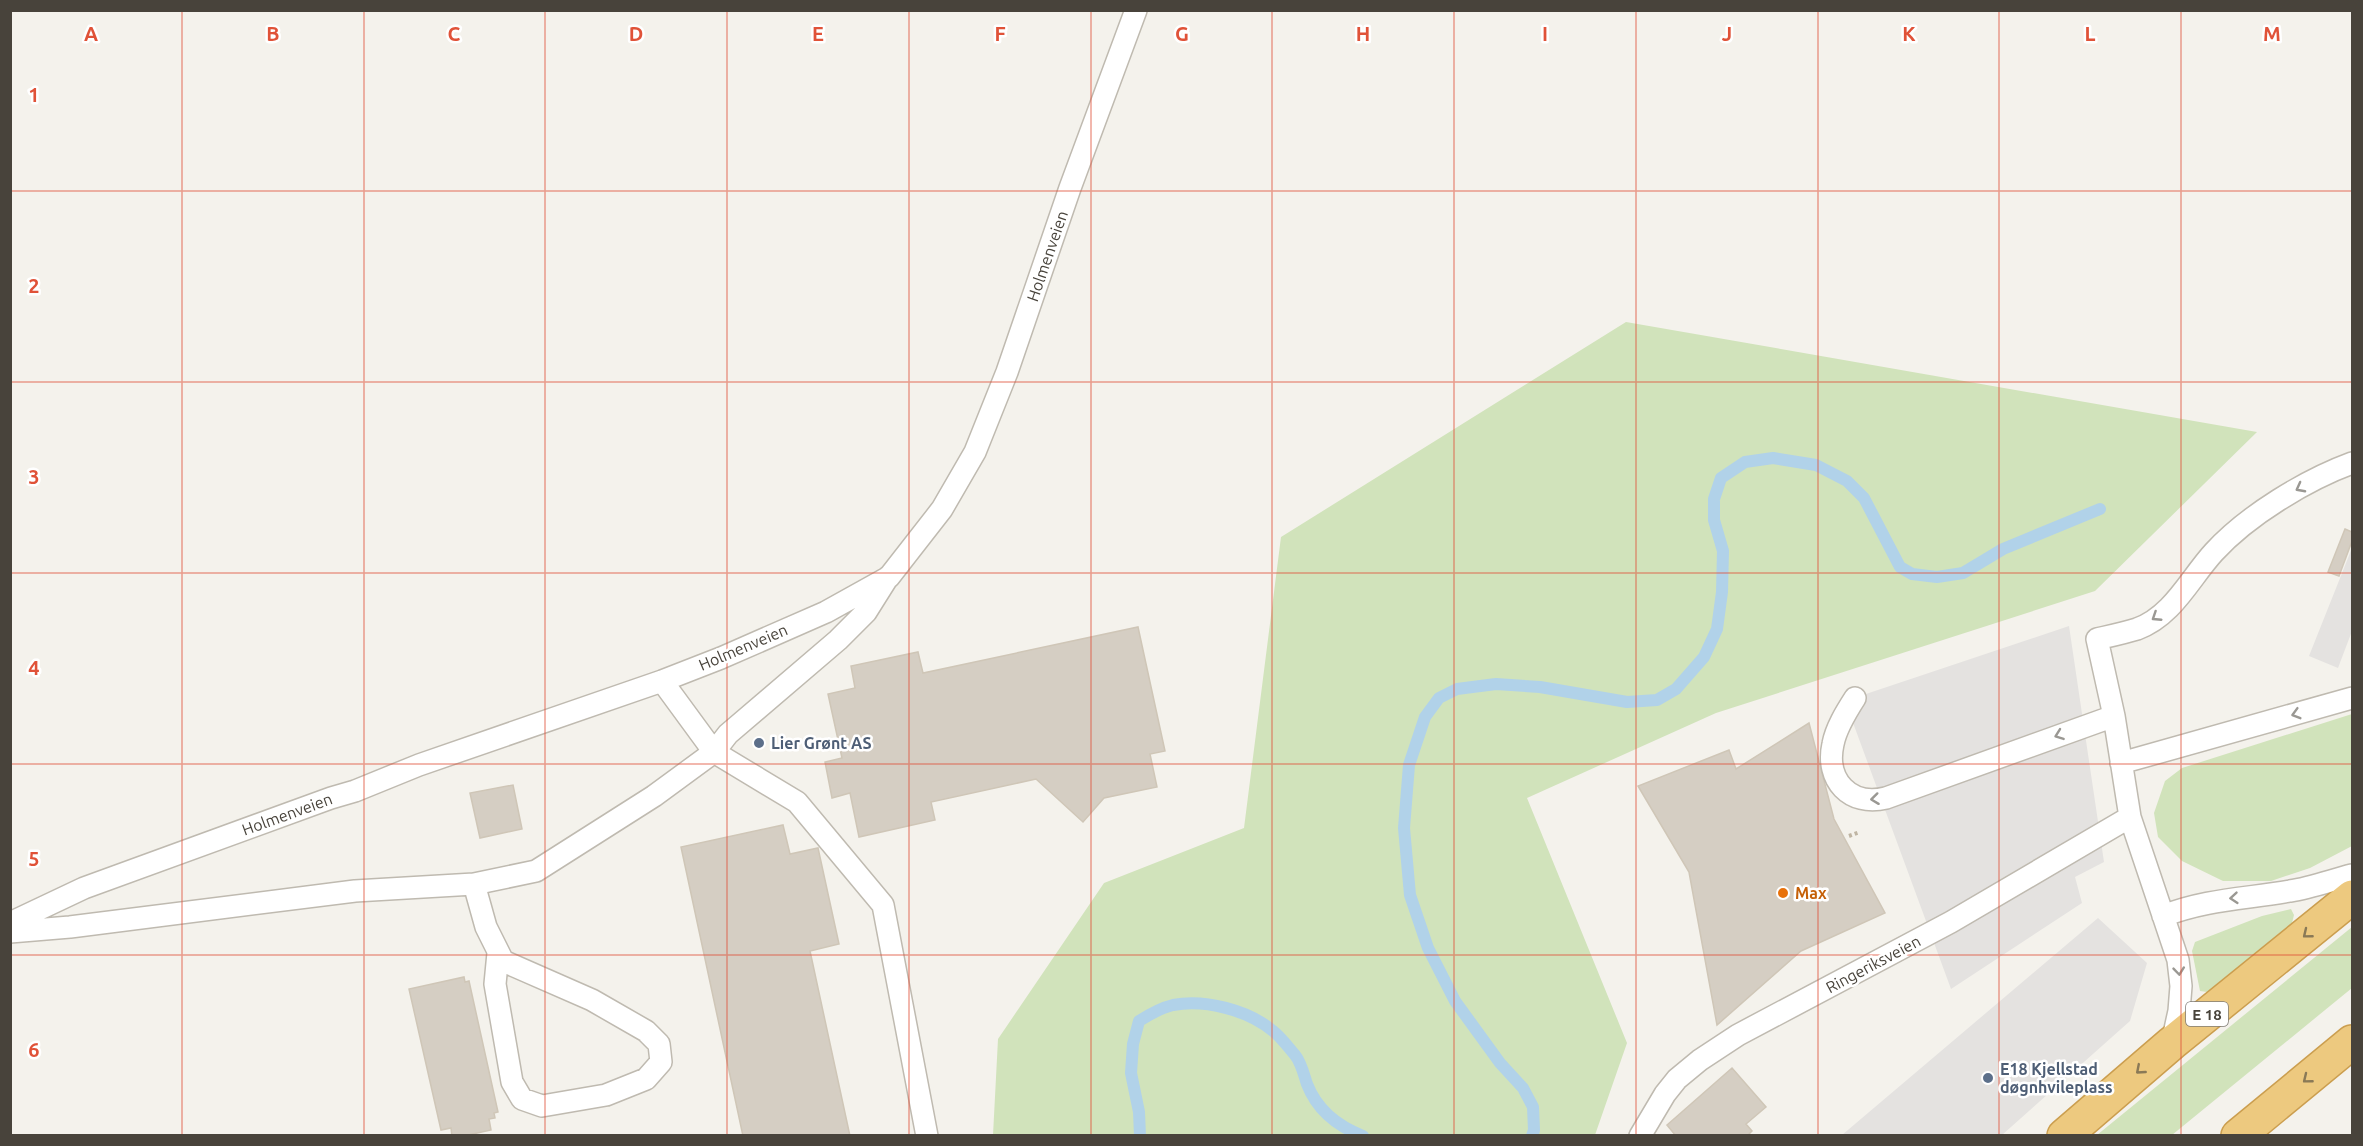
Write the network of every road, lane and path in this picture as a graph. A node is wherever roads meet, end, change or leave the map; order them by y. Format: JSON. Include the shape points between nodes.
{"nodes":[{"id":1,"x":1136,"y":10,"type":"edge"},
{"id":2,"x":2352,"y":463,"type":"edge"},
{"id":3,"x":888,"y":576,"type":"junction"},
{"id":4,"x":662,"y":681,"type":"junction"},
{"id":5,"x":1855,"y":698,"type":"dead end"},
{"id":6,"x":2352,"y":698,"type":"edge"},
{"id":7,"x":2114,"y":716,"type":"junction"},
{"id":8,"x":714,"y":752,"type":"junction"},
{"id":9,"x":2121,"y":763,"type":"junction"},
{"id":10,"x":2130,"y":817,"type":"junction"},
{"id":11,"x":2352,"y":874,"type":"edge"},
{"id":12,"x":474,"y":884,"type":"junction"},
{"id":13,"x":2352,"y":897,"type":"edge"},
{"id":14,"x":2163,"y":916,"type":"junction"},
{"id":15,"x":10,"y":923,"type":"edge"},
{"id":16,"x":10,"y":932,"type":"edge"},
{"id":17,"x":498,"y":953,"type":"junction"},
{"id":18,"x":2172,"y":1042,"type":"junction"},
{"id":19,"x":2352,"y":1042,"type":"edge"},
{"id":20,"x":927,"y":1136,"type":"edge"},
{"id":21,"x":1640,"y":1136,"type":"edge"},
{"id":22,"x":2064,"y":1136,"type":"edge"},
{"id":23,"x":2238,"y":1136,"type":"edge"}],
"edges":[{"from":1,"to":3,"type":"lane","name":"Holmenveien","via":[[975,452],[942,509]]},
{"from":2,"to":7,"type":"lane","one_way":true,"via":[[2292,491],[2252,520],[2214,551],[2167,609],[2139,628],[2097,639]]},
{"from":3,"to":4,"type":"lane","name":"Holmenveien","via":[[826,612]]},
{"from":3,"to":8,"type":"lane","via":[[866,612],[728,734]]},
{"from":4,"to":8,"type":"lane"},
{"from":4,"to":15,"type":"lane","name":"Holmenveien","via":[[95,884]]},
{"from":7,"to":5,"type":"lane","one_way":true,"via":[[1886,798],[1864,800],[1842,787],[1832,766],[1833,741]]},
{"from":6,"to":9,"type":"lane","one_way":true},
{"from":7,"to":9,"type":"lane"},
{"from":8,"to":12,"type":"lane","via":[[654,796],[536,871]]},
{"from":8,"to":20,"type":"lane","via":[[797,802],[883,905]]},
{"from":9,"to":10,"type":"lane"},
{"from":10,"to":14,"type":"lane"},
{"from":10,"to":21,"type":"lane","name":"Ringeriksveien","via":[[1951,922],[1738,1035],[1677,1079]]},
{"from":11,"to":14,"type":"lane","one_way":true,"via":[[2292,891],[2199,904]]},
{"from":12,"to":16,"type":"lane","via":[[356,891]]},
{"from":12,"to":17,"type":"lane"},
{"from":13,"to":18,"type":"highway","number":"E 18","one_way":true},
{"from":14,"to":18,"type":"lane","one_way":true,"via":[[2181,986]]},
{"from":17,"to":17,"type":"lane","via":[[495,984],[512,1082],[522,1099],[542,1106],[606,1095],[646,1079],[661,1062],[659,1044],[646,1031],[592,1000],[503,961]]},
{"from":18,"to":22,"type":"highway","number":"E 18","one_way":true},
{"from":19,"to":23,"type":"highway","one_way":true}]}
